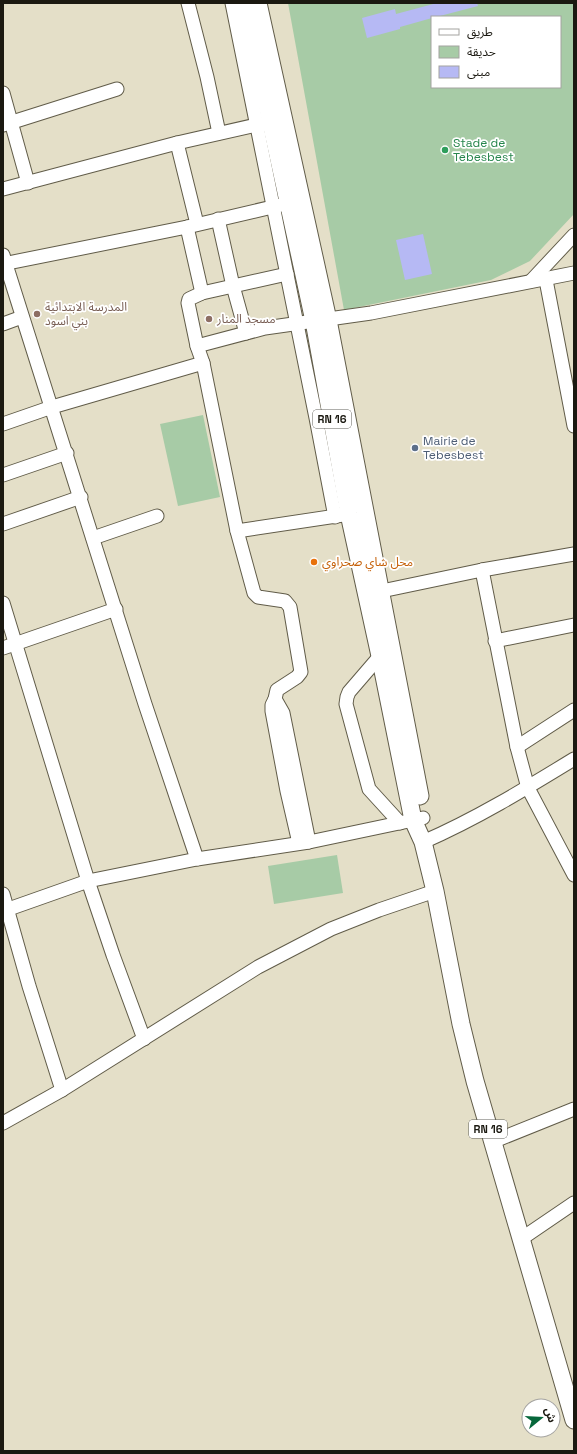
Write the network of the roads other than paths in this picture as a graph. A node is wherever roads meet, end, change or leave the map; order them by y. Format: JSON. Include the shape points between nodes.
{"nodes":[{"id":1,"x":188,"y":3,"type":"edge"},
{"id":2,"x":232,"y":3,"type":"edge"},
{"id":3,"x":245,"y":3,"type":"edge"},
{"id":4,"x":258,"y":3,"type":"edge"},
{"id":5,"x":117,"y":90,"type":"dead end"},
{"id":6,"x":3,"y":93,"type":"edge"},
{"id":7,"x":270,"y":122,"type":"junction"},
{"id":8,"x":7,"y":123,"type":"edge"},
{"id":9,"x":218,"y":133,"type":"junction"},
{"id":10,"x":177,"y":143,"type":"junction"},
{"id":11,"x":28,"y":182,"type":"junction"},
{"id":12,"x":3,"y":189,"type":"edge"},
{"id":13,"x":280,"y":205,"type":"junction"},
{"id":14,"x":218,"y":219,"type":"junction"},
{"id":15,"x":192,"y":225,"type":"junction"},
{"id":16,"x":574,"y":235,"type":"edge"},
{"id":17,"x":4,"y":261,"type":"edge"},
{"id":18,"x":574,"y":273,"type":"edge"},
{"id":19,"x":287,"y":274,"type":"junction"},
{"id":20,"x":546,"y":280,"type":"junction"},
{"id":21,"x":531,"y":281,"type":"junction"},
{"id":22,"x":233,"y":286,"type":"junction"},
{"id":23,"x":202,"y":293,"type":"junction"},
{"id":24,"x":22,"y":317,"type":"junction"},
{"id":25,"x":321,"y":320,"type":"junction"},
{"id":26,"x":297,"y":323,"type":"junction"},
{"id":27,"x":3,"y":324,"type":"edge"},
{"id":28,"x":246,"y":333,"type":"junction"},
{"id":29,"x":197,"y":346,"type":"junction"},
{"id":30,"x":203,"y":363,"type":"junction"},
{"id":31,"x":52,"y":407,"type":"junction"},
{"id":32,"x":3,"y":424,"type":"edge"},
{"id":33,"x":574,"y":426,"type":"edge"},
{"id":34,"x":67,"y":453,"type":"junction"},
{"id":35,"x":3,"y":475,"type":"edge"},
{"id":36,"x":81,"y":497,"type":"junction"},
{"id":37,"x":350,"y":514,"type":"junction"},
{"id":38,"x":157,"y":516,"type":"dead end"},
{"id":39,"x":3,"y":524,"type":"edge"},
{"id":40,"x":237,"y":531,"type":"junction"},
{"id":41,"x":93,"y":538,"type":"junction"},
{"id":42,"x":574,"y":554,"type":"edge"},
{"id":43,"x":482,"y":570,"type":"junction"},
{"id":44,"x":373,"y":593,"type":"junction"},
{"id":45,"x":3,"y":603,"type":"edge"},
{"id":46,"x":116,"y":609,"type":"junction"},
{"id":47,"x":574,"y":625,"type":"edge"},
{"id":48,"x":495,"y":641,"type":"junction"},
{"id":49,"x":16,"y":643,"type":"junction"},
{"id":50,"x":3,"y":648,"type":"edge"},
{"id":51,"x":380,"y":656,"type":"junction"},
{"id":52,"x":574,"y":710,"type":"edge"},
{"id":53,"x":517,"y":747,"type":"junction"},
{"id":54,"x":574,"y":759,"type":"edge"},
{"id":55,"x":528,"y":788,"type":"junction"},
{"id":56,"x":416,"y":827,"type":"junction"},
{"id":57,"x":304,"y":843,"type":"junction"},
{"id":58,"x":197,"y":859,"type":"junction"},
{"id":59,"x":574,"y":875,"type":"edge"},
{"id":60,"x":88,"y":881,"type":"junction"},
{"id":61,"x":435,"y":891,"type":"junction"},
{"id":62,"x":3,"y":894,"type":"edge"},
{"id":63,"x":5,"y":910,"type":"edge"},
{"id":64,"x":144,"y":1039,"type":"junction"},
{"id":65,"x":62,"y":1090,"type":"junction"},
{"id":66,"x":574,"y":1110,"type":"edge"},
{"id":67,"x":3,"y":1123,"type":"edge"},
{"id":68,"x":492,"y":1142,"type":"junction"},
{"id":69,"x":574,"y":1203,"type":"edge"},
{"id":70,"x":521,"y":1238,"type":"junction"},
{"id":71,"x":574,"y":1420,"type":"edge"}],
"edges":[{"from":1,"to":9,"type":"street"},
{"from":2,"to":7,"type":"street"},
{"from":3,"to":7,"type":"main road","number":"RN 16"},
{"from":4,"to":7,"type":"main road","number":"RN 16"},
{"from":5,"to":8,"type":"street"},
{"from":6,"to":8,"type":"street"},
{"from":7,"to":9,"type":"street"},
{"from":7,"to":13,"type":"main road","number":"RN 16"},
{"from":7,"to":25,"type":"main road","number":"RN 16"},
{"from":8,"to":11,"type":"street"},
{"from":9,"to":10,"type":"street"},
{"from":10,"to":11,"type":"street"},
{"from":10,"to":15,"type":"street"},
{"from":11,"to":12,"type":"street"},
{"from":13,"to":14,"type":"street"},
{"from":13,"to":19,"type":"street"},
{"from":13,"to":25,"type":"main road","number":"RN 16"},
{"from":14,"to":15,"type":"street"},
{"from":14,"to":22,"type":"street"},
{"from":15,"to":17,"type":"street"},
{"from":15,"to":23,"type":"street"},
{"from":16,"to":21,"type":"street"},
{"from":17,"to":24,"type":"street"},
{"from":18,"to":20,"type":"street"},
{"from":19,"to":22,"type":"street"},
{"from":19,"to":26,"type":"street"},
{"from":20,"to":21,"type":"street"},
{"from":20,"to":33,"type":"street"},
{"from":21,"to":25,"type":"street"},
{"from":22,"to":23,"type":"street"},
{"from":22,"to":28,"type":"street"},
{"from":23,"to":29,"type":"street","via":[[188,298],[187,301]]},
{"from":24,"to":27,"type":"street"},
{"from":24,"to":31,"type":"street"},
{"from":25,"to":26,"type":"street"},
{"from":25,"to":37,"type":"main road","number":"RN 16","via":[[335,395]]},
{"from":26,"to":28,"type":"street"},
{"from":26,"to":37,"type":"street"},
{"from":28,"to":29,"type":"street"},
{"from":29,"to":30,"type":"street"},
{"from":30,"to":31,"type":"street"},
{"from":30,"to":40,"type":"street"},
{"from":31,"to":32,"type":"street"},
{"from":31,"to":34,"type":"street"},
{"from":34,"to":35,"type":"street"},
{"from":34,"to":36,"type":"street"},
{"from":36,"to":39,"type":"street"},
{"from":36,"to":41,"type":"street"},
{"from":37,"to":40,"type":"street"},
{"from":37,"to":44,"type":"main road","number":"RN 16"},
{"from":38,"to":41,"type":"street"},
{"from":40,"to":57,"type":"street","via":[[254,593],[258,597],[285,601],[290,607],[302,672],[277,690],[275,699],[283,713]]},
{"from":41,"to":46,"type":"street"},
{"from":42,"to":43,"type":"street"},
{"from":43,"to":44,"type":"street"},
{"from":43,"to":48,"type":"street"},
{"from":44,"to":51,"type":"main road","number":"RN 16"},
{"from":44,"to":56,"type":"main road","number":"RN 16"},
{"from":45,"to":49,"type":"street"},
{"from":46,"to":49,"type":"street"},
{"from":46,"to":58,"type":"street"},
{"from":47,"to":48,"type":"street"},
{"from":48,"to":53,"type":"street"},
{"from":49,"to":50,"type":"street"},
{"from":49,"to":60,"type":"street"},
{"from":51,"to":56,"type":"main road","number":"RN 16"},
{"from":51,"to":56,"type":"street","via":[[349,692],[346,704],[369,789]]},
{"from":52,"to":53,"type":"street"},
{"from":53,"to":55,"type":"street"},
{"from":54,"to":55,"type":"street"},
{"from":55,"to":56,"type":"street","via":[[447,832]]},
{"from":55,"to":59,"type":"street"},
{"from":56,"to":57,"type":"street"},
{"from":56,"to":61,"type":"main road","number":"RN 16"},
{"from":57,"to":58,"type":"street"},
{"from":58,"to":60,"type":"street"},
{"from":60,"to":63,"type":"street"},
{"from":60,"to":64,"type":"street"},
{"from":61,"to":64,"type":"street","via":[[379,910],[295,947],[231,983]]},
{"from":61,"to":68,"type":"main road","number":"RN 16","via":[[461,1024]]},
{"from":62,"to":63,"type":"street"},
{"from":63,"to":65,"type":"street"},
{"from":64,"to":65,"type":"street"},
{"from":65,"to":67,"type":"street"},
{"from":66,"to":68,"type":"street"},
{"from":68,"to":70,"type":"main road","number":"RN 16"},
{"from":69,"to":70,"type":"street"},
{"from":70,"to":71,"type":"main road","number":"RN 16"}]}
